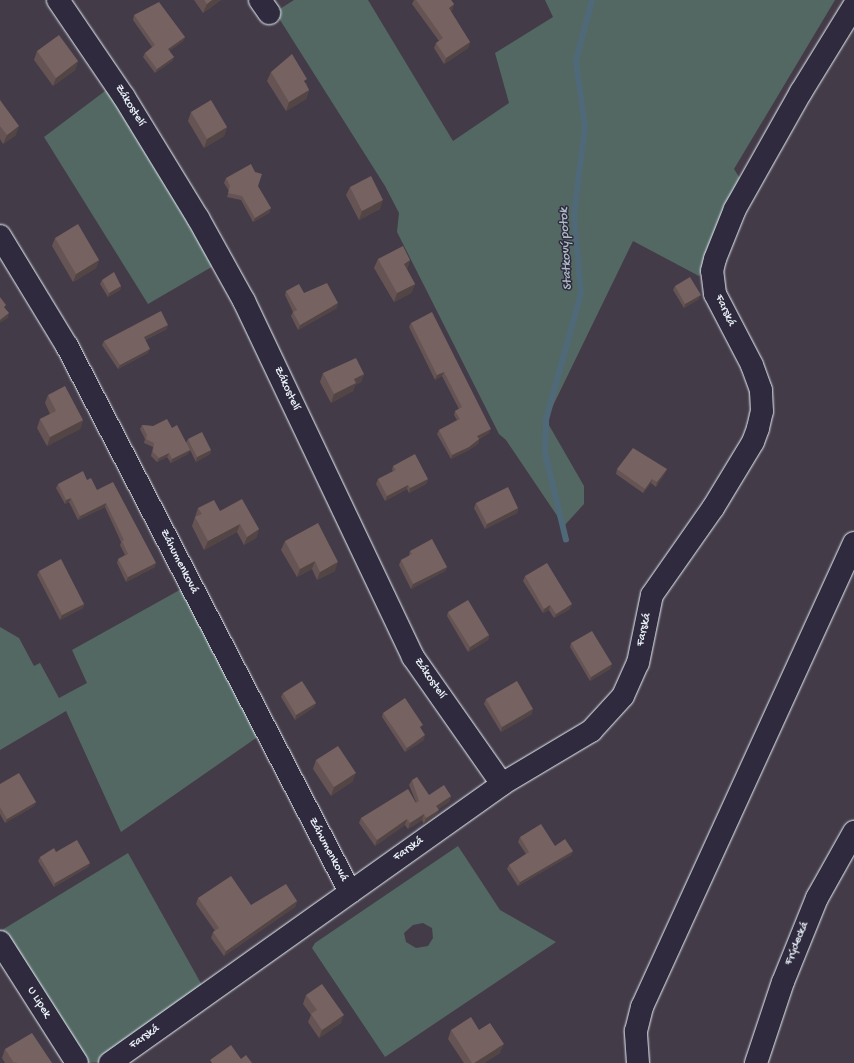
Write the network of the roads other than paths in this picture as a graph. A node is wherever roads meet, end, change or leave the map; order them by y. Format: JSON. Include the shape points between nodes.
{"nodes":[{"id":1,"x":58,"y":0,"type":"edge"},
{"id":2,"x":854,"y":6,"type":"edge"},
{"id":3,"x":0,"y":236,"type":"edge"},
{"id":4,"x":854,"y":543,"type":"edge"},
{"id":5,"x":502,"y":784,"type":"junction"},
{"id":6,"x":854,"y":832,"type":"edge"},
{"id":7,"x":350,"y":892,"type":"junction"},
{"id":8,"x":0,"y":942,"type":"edge"},
{"id":9,"x":77,"y":1063,"type":"edge"},
{"id":10,"x":110,"y":1063,"type":"edge"},
{"id":11,"x":638,"y":1063,"type":"edge"},
{"id":12,"x":756,"y":1063,"type":"edge"}],
"edges":[{"from":1,"to":5,"type":"street","name":"Zákostelí","via":[[124,97],[198,218],[244,301],[413,657]]},
{"from":2,"to":5,"type":"street","name":"Farská","via":[[801,92],[735,209],[714,265],[715,294],[752,365],[761,390],[762,411],[753,442],[713,508],[652,595],[638,663],[623,696],[591,731]]},
{"from":3,"to":7,"type":"street","name":"Záhumenková","via":[[67,346]]},
{"from":4,"to":11,"type":"street","via":[[642,1007],[636,1031]]},
{"from":5,"to":7,"type":"street","name":"Farská"},
{"from":6,"to":12,"type":"street","name":"Frýdecká","via":[[817,898],[783,982]]},
{"from":7,"to":10,"type":"street","name":"Farská"},
{"from":8,"to":9,"type":"street","name":"U Lipek"}]}
